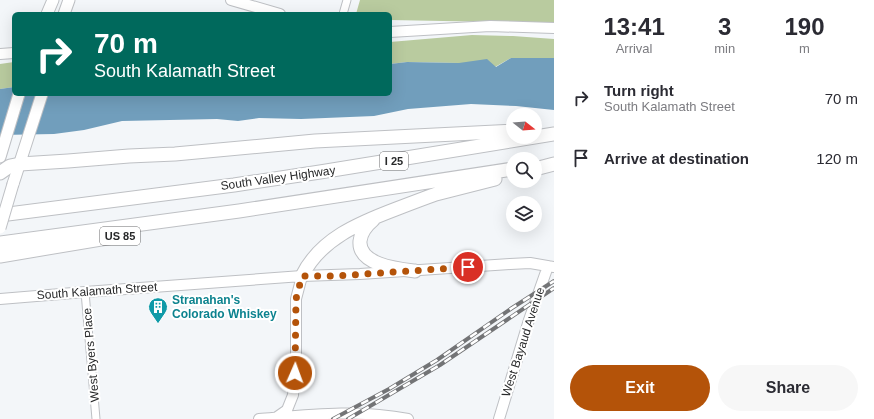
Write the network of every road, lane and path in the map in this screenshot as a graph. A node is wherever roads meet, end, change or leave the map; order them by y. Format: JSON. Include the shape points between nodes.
{"nodes":[{"id":1,"x":53,"y":0,"type":"edge"},
{"id":2,"x":69,"y":0,"type":"edge"},
{"id":3,"x":231,"y":0,"type":"edge"},
{"id":4,"x":347,"y":0,"type":"edge"},
{"id":5,"x":48,"y":12,"type":"edge"},
{"id":6,"x":65,"y":12,"type":"edge"},
{"id":7,"x":273,"y":12,"type":"edge"},
{"id":8,"x":344,"y":12,"type":"edge"},
{"id":9,"x":554,"y":28,"type":"edge"},
{"id":10,"x":392,"y":32,"type":"edge"},
{"id":11,"x":12,"y":53,"type":"edge"},
{"id":12,"x":0,"y":54,"type":"edge"},
{"id":13,"x":18,"y":96,"type":"edge"},
{"id":14,"x":41,"y":96,"type":"edge"},
{"id":15,"x":554,"y":128,"type":"edge"},
{"id":16,"x":542,"y":129,"type":"edge"},
{"id":17,"x":506,"y":131,"type":"edge"},
{"id":18,"x":554,"y":134,"type":"edge"},
{"id":19,"x":1,"y":153,"type":"edge"},
{"id":20,"x":20,"y":164,"type":"junction"},
{"id":21,"x":554,"y":164,"type":"edge"},
{"id":22,"x":542,"y":167,"type":"edge"},
{"id":23,"x":506,"y":170,"type":"edge"},
{"id":24,"x":0,"y":173,"type":"edge"},
{"id":25,"x":506,"y":176,"type":"edge"},
{"id":26,"x":234,"y":185,"type":"junction"},
{"id":27,"x":0,"y":207,"type":"edge"},
{"id":28,"x":239,"y":211,"type":"junction"},
{"id":29,"x":0,"y":215,"type":"edge"},
{"id":30,"x":379,"y":216,"type":"junction"},
{"id":31,"x":0,"y":228,"type":"edge"},
{"id":32,"x":0,"y":243,"type":"edge"},
{"id":33,"x":0,"y":256,"type":"edge"},
{"id":34,"x":551,"y":266,"type":"edge"},
{"id":35,"x":415,"y":271,"type":"junction"},
{"id":36,"x":302,"y":276,"type":"junction"},
{"id":37,"x":85,"y":292,"type":"junction"},
{"id":38,"x":0,"y":300,"type":"edge"},
{"id":39,"x":276,"y":418,"type":"junction"},
{"id":40,"x":96,"y":419,"type":"edge"},
{"id":41,"x":259,"y":419,"type":"edge"},
{"id":42,"x":408,"y":419,"type":"edge"},
{"id":43,"x":499,"y":419,"type":"edge"}],
"edges":[{"from":1,"to":5,"type":"main road"},
{"from":2,"to":6,"type":"main road"},
{"from":3,"to":7,"type":"main road"},
{"from":4,"to":8,"type":"street"},
{"from":9,"to":10,"type":"main road","via":[[490,26]]},
{"from":11,"to":12,"type":"main road"},
{"from":13,"to":19,"type":"main road"},
{"from":14,"to":20,"type":"main road"},
{"from":15,"to":16,"type":"highway"},
{"from":17,"to":20,"type":"highway","via":[[315,141],[175,154]]},
{"from":18,"to":26,"type":"highway","name":"South Valley Highway","number":"I 25","via":[[367,166]]},
{"from":20,"to":24,"type":"highway","via":[[10,166]]},
{"from":20,"to":31,"type":"main road","bridge":true},
{"from":21,"to":22,"type":"highway"},
{"from":23,"to":28,"type":"highway","number":"I 25"},
{"from":25,"to":30,"type":"highway","via":[[435,195]]},
{"from":26,"to":27,"type":"highway"},
{"from":26,"to":29,"type":"highway","name":"South Valley Highway","number":"I 25"},
{"from":28,"to":32,"type":"highway","number":"I 25"},
{"from":28,"to":33,"type":"highway","number":"US 85","via":[[158,229]]},
{"from":30,"to":35,"type":"highway","via":[[363,232],[360,242],[362,250],[369,259],[380,264]]},
{"from":30,"to":36,"type":"highway","via":[[354,227],[330,242],[314,256]]},
{"from":34,"to":35,"type":"main road","name":"South Kalamath Street","via":[[517,264]]},
{"from":34,"to":43,"type":"main road","name":"West Bayaud Avenue","via":[[529,320]]},
{"from":35,"to":36,"type":"main road","name":"South Kalamath Street"},
{"from":36,"to":37,"type":"main road","name":"South Kalamath Street"},
{"from":36,"to":39,"type":"main road","via":[[296,299],[293,395],[287,410]]},
{"from":37,"to":38,"type":"main road","name":"South Kalamath Street"},
{"from":37,"to":40,"type":"street","name":"West Byers Place"},
{"from":39,"to":41,"type":"main road"},
{"from":39,"to":42,"type":"main road","via":[[368,413]]}]}
